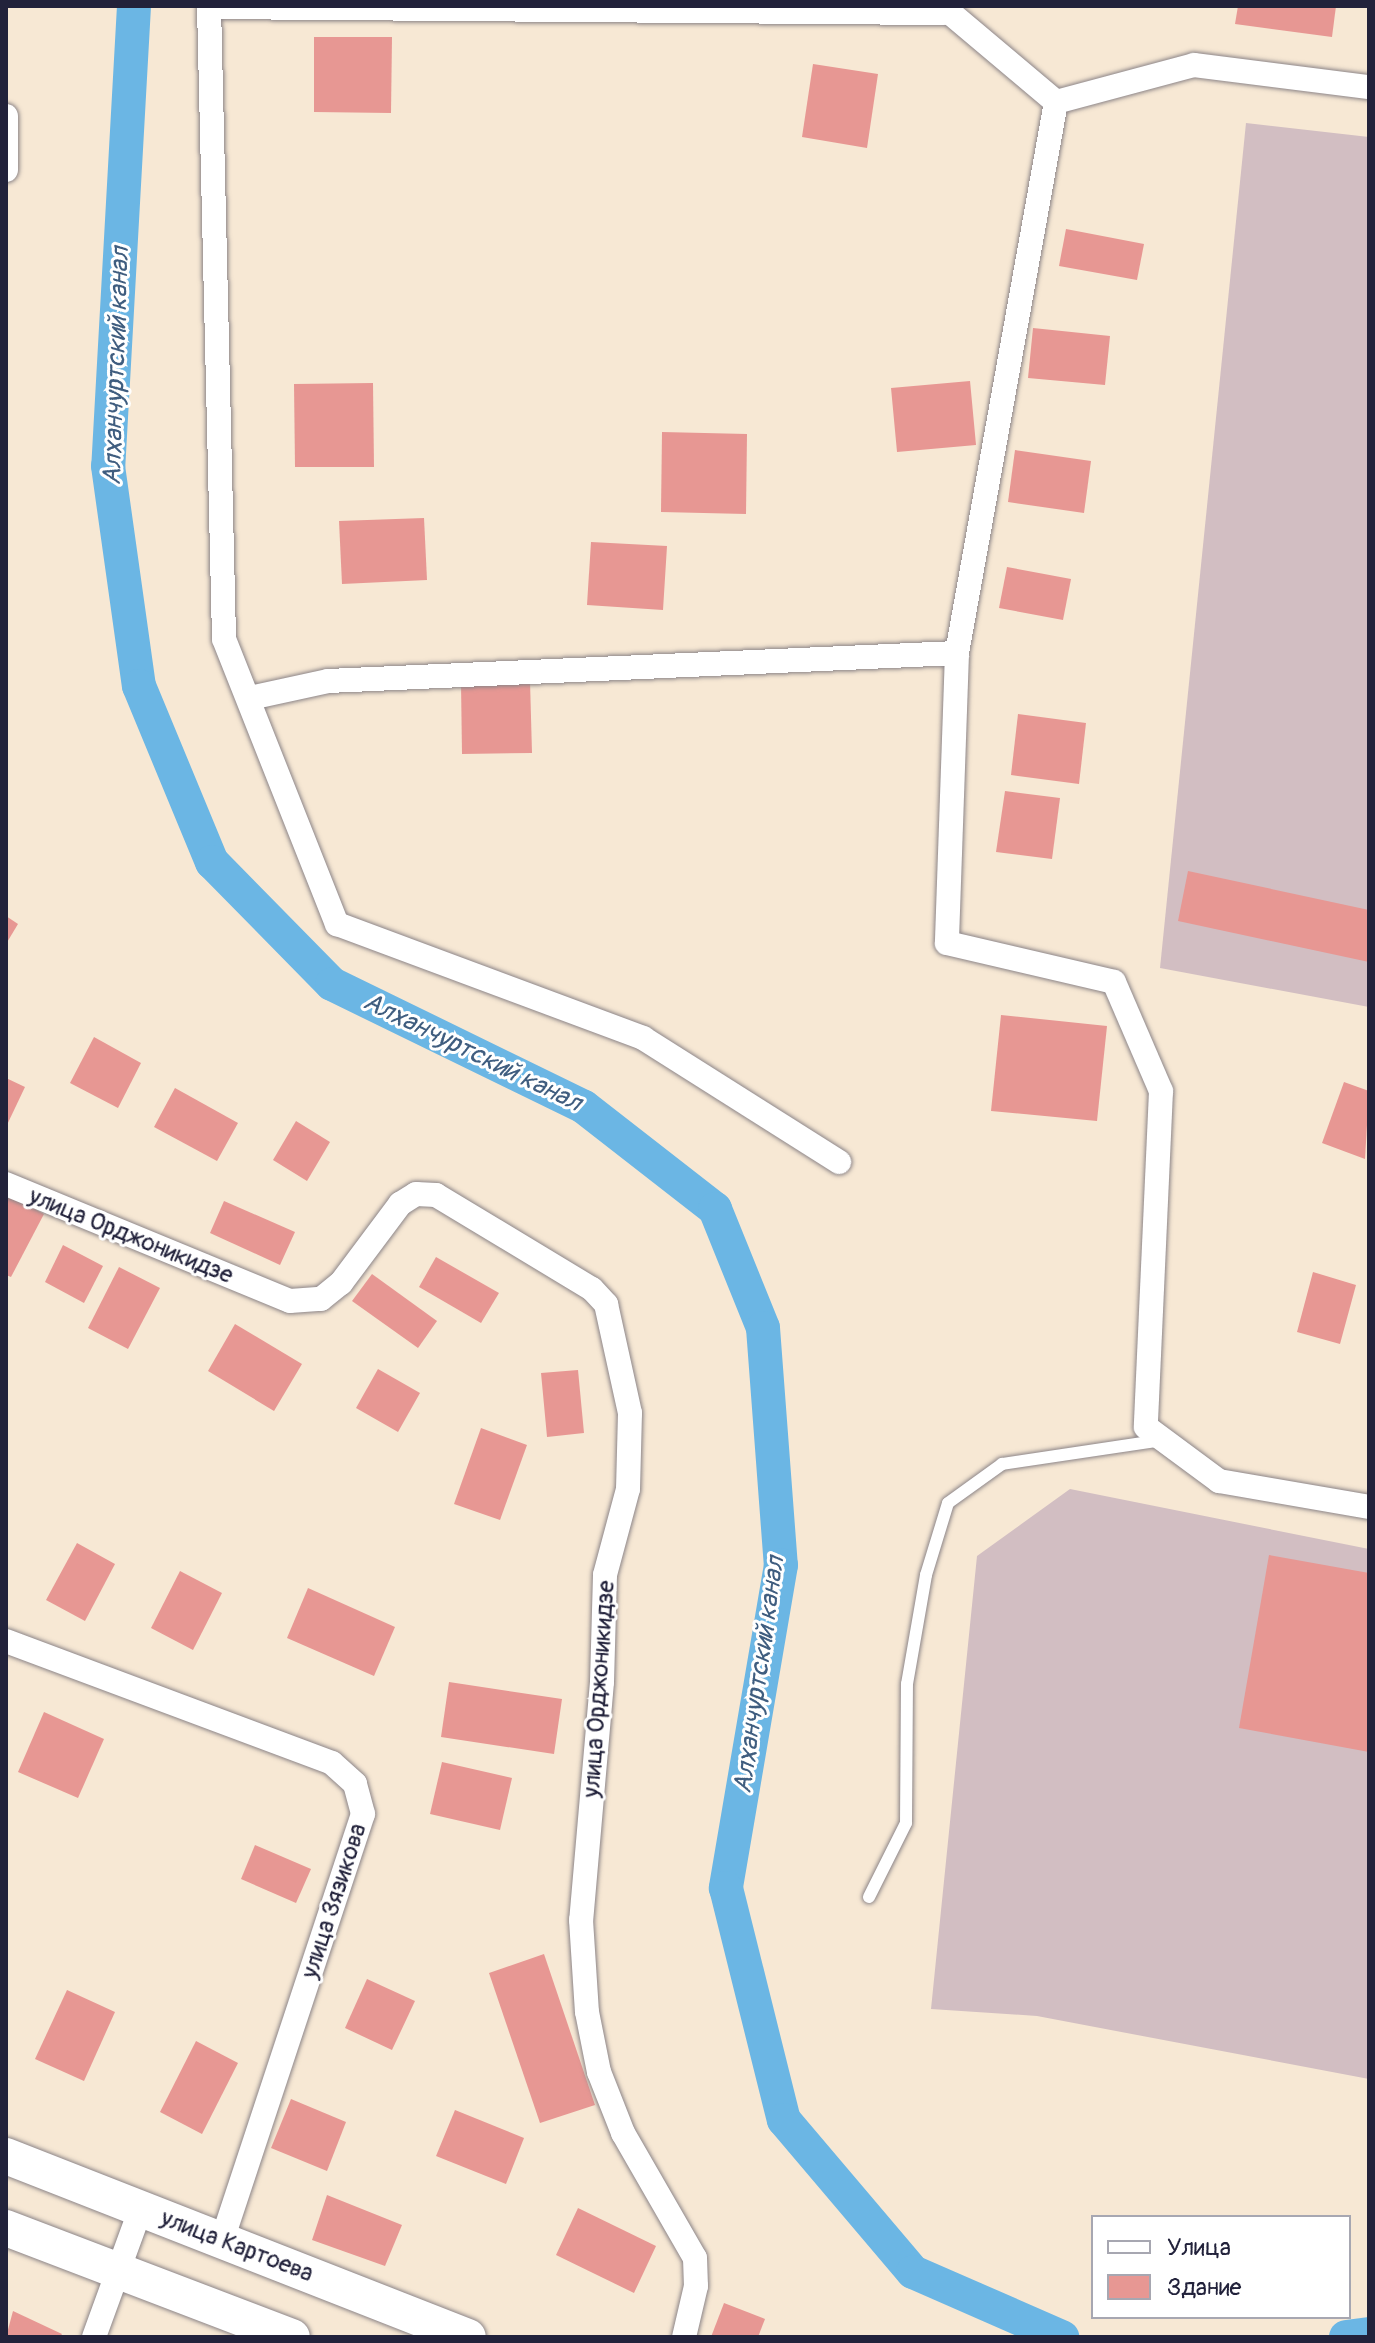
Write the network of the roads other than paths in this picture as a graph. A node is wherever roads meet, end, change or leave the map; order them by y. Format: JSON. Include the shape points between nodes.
{"nodes":[{"id":1,"x":209,"y":7,"type":"edge"},
{"id":2,"x":943,"y":9,"type":"edge"},
{"id":3,"x":1369,"y":87,"type":"edge"},
{"id":4,"x":1056,"y":102,"type":"junction"},
{"id":5,"x":6,"y":116,"type":"edge"},
{"id":6,"x":6,"y":170,"type":"edge"},
{"id":7,"x":957,"y":653,"type":"junction"},
{"id":8,"x":250,"y":698,"type":"junction"},
{"id":9,"x":839,"y":1162,"type":"dead end"},
{"id":10,"x":6,"y":1184,"type":"edge"},
{"id":11,"x":1163,"y":1440,"type":"junction"},
{"id":12,"x":1369,"y":1507,"type":"edge"},
{"id":13,"x":6,"y":1641,"type":"edge"},
{"id":14,"x":869,"y":1897,"type":"dead end"},
{"id":15,"x":6,"y":2156,"type":"edge"},
{"id":16,"x":141,"y":2208,"type":"junction"},
{"id":17,"x":6,"y":2228,"type":"edge"},
{"id":18,"x":222,"y":2240,"type":"junction"},
{"id":19,"x":119,"y":2272,"type":"junction"},
{"id":20,"x":94,"y":2337,"type":"edge"},
{"id":21,"x":292,"y":2337,"type":"edge"},
{"id":22,"x":468,"y":2337,"type":"edge"},
{"id":23,"x":684,"y":2337,"type":"edge"}],
"edges":[{"from":1,"to":2,"type":"street"},
{"from":1,"to":8,"type":"street","via":[[224,639]]},
{"from":2,"to":4,"type":"street"},
{"from":3,"to":4,"type":"street","via":[[1194,65]]},
{"from":4,"to":7,"type":"street"},
{"from":5,"to":6,"type":"street"},
{"from":7,"to":8,"type":"street","via":[[328,681]]},
{"from":7,"to":11,"type":"street","via":[[947,943],[1114,982],[1161,1091],[1146,1427]]},
{"from":8,"to":9,"type":"street","via":[[337,924],[643,1038]]},
{"from":10,"to":23,"type":"street","name":"улица Орджоникидзе","via":[[290,1301],[321,1299],[341,1283],[400,1204],[416,1194],[436,1195],[592,1289],[606,1304],[630,1413],[628,1489],[605,1575],[602,1682],[581,1920],[587,2012],[599,2072],[623,2133],[695,2258],[696,2286]]},
{"from":11,"to":12,"type":"street","via":[[1219,1481]]},
{"from":11,"to":14,"type":"lane","via":[[1002,1464],[948,1503],[926,1575],[907,1684],[906,1823]]},
{"from":13,"to":18,"type":"street","name":"улица Зязикова","via":[[332,1763],[355,1784],[363,1814]]},
{"from":15,"to":16,"type":"main road","name":"улица Картоева"},
{"from":16,"to":18,"type":"main road","name":"улица Картоева"},
{"from":16,"to":19,"type":"street"},
{"from":17,"to":19,"type":"main road"},
{"from":18,"to":22,"type":"main road","name":"улица Картоева"},
{"from":19,"to":20,"type":"street"},
{"from":19,"to":21,"type":"main road"}]}
